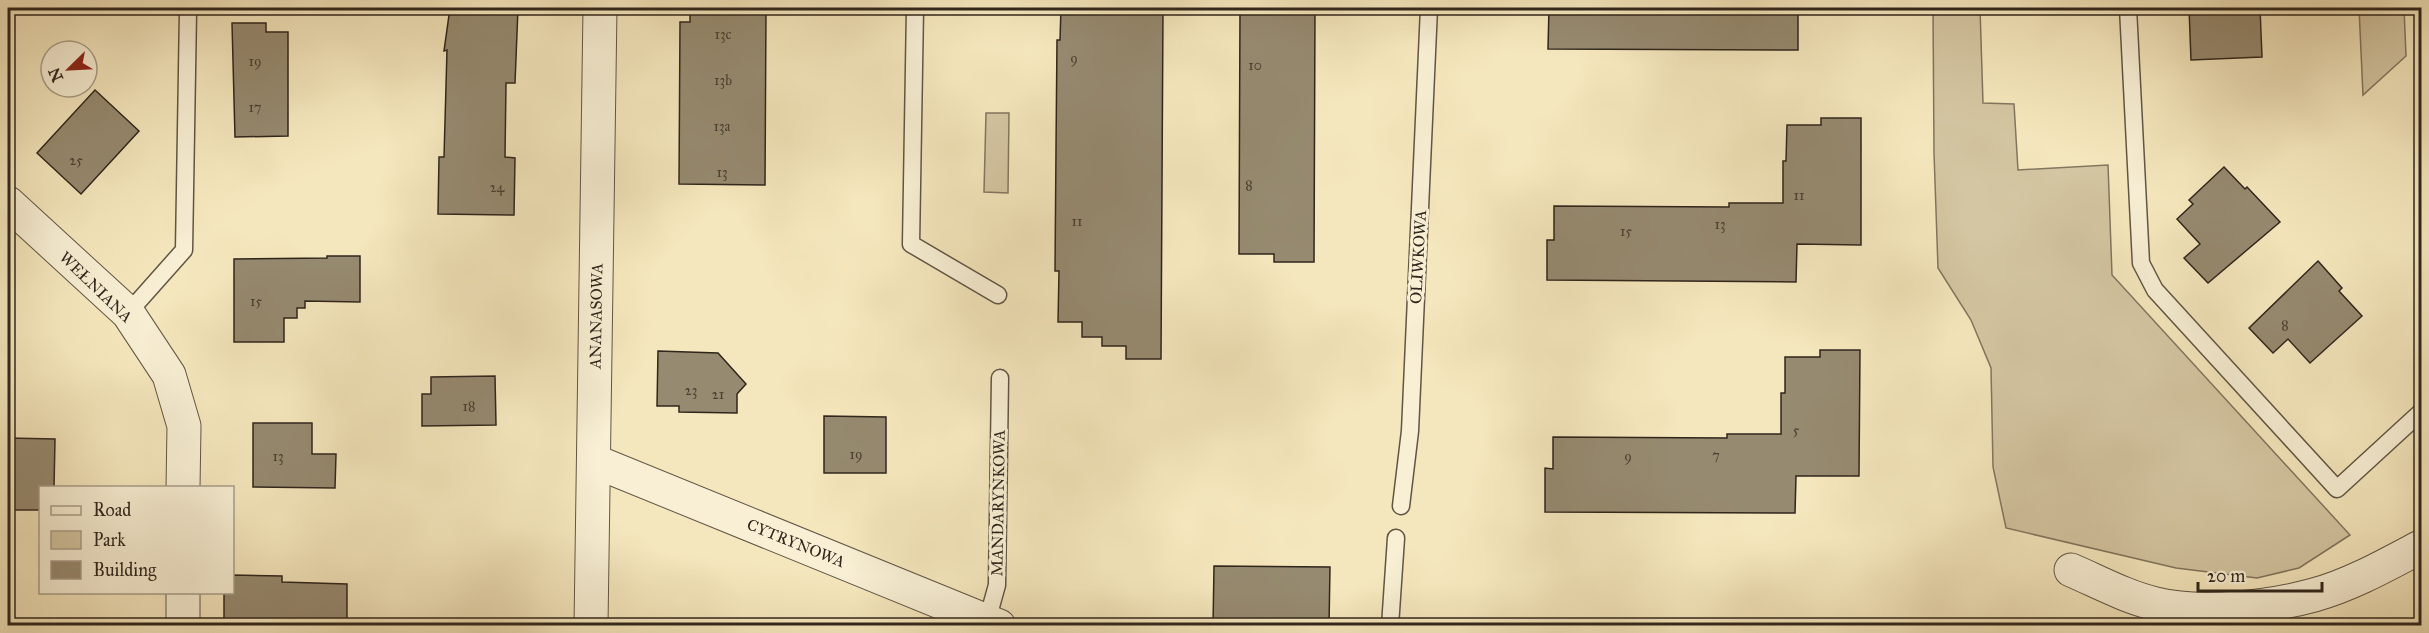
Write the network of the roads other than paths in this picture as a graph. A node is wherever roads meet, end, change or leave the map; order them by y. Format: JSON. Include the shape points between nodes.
{"nodes":[{"id":1,"x":600,"y":8,"type":"edge"},
{"id":2,"x":915,"y":8,"type":"edge"},
{"id":3,"x":1430,"y":8,"type":"edge"},
{"id":4,"x":2128,"y":8,"type":"edge"},
{"id":5,"x":188,"y":11,"type":"dead end"},
{"id":6,"x":8,"y":203,"type":"edge"},
{"id":7,"x":998,"y":295,"type":"dead end"},
{"id":8,"x":128,"y":313,"type":"junction"},
{"id":9,"x":1000,"y":378,"type":"dead end"},
{"id":10,"x":2421,"y":411,"type":"edge"},
{"id":11,"x":594,"y":461,"type":"junction"},
{"id":12,"x":183,"y":486,"type":"edge"},
{"id":13,"x":1401,"y":506,"type":"dead end"},
{"id":14,"x":1396,"y":538,"type":"dead end"},
{"id":15,"x":2421,"y":546,"type":"edge"},
{"id":16,"x":2071,"y":570,"type":"dead end"},
{"id":17,"x":183,"y":594,"type":"edge"},
{"id":18,"x":2182,"y":617,"type":"edge"},
{"id":19,"x":990,"y":624,"type":"edge"},
{"id":20,"x":183,"y":626,"type":"edge"},
{"id":21,"x":591,"y":626,"type":"edge"},
{"id":22,"x":1390,"y":626,"type":"edge"}],
"edges":[{"from":1,"to":11,"type":"street","name":"ANANASOWA"},
{"from":2,"to":7,"type":"lane","via":[[911,244]]},
{"from":3,"to":13,"type":"lane","name":"OLIWKOWA","via":[[1410,421]]},
{"from":4,"to":10,"type":"lane","via":[[2141,263],[2155,290],[2337,489]]},
{"from":5,"to":8,"type":"lane","via":[[184,250]]},
{"from":6,"to":8,"type":"street","name":"WEŁNIANA"},
{"from":8,"to":12,"type":"street","name":"WEŁNIANA","via":[[169,375],[183,426]]},
{"from":9,"to":19,"type":"lane","name":"MANDARYNKOWA","via":[[997,585]]},
{"from":11,"to":19,"type":"street","name":"CYTRYNOWA"},
{"from":11,"to":21,"type":"street","name":"ANANASOWA"},
{"from":14,"to":22,"type":"lane"},
{"from":15,"to":18,"type":"street","via":[[2314,595]]},
{"from":16,"to":18,"type":"street"},
{"from":17,"to":20,"type":"street"}]}
